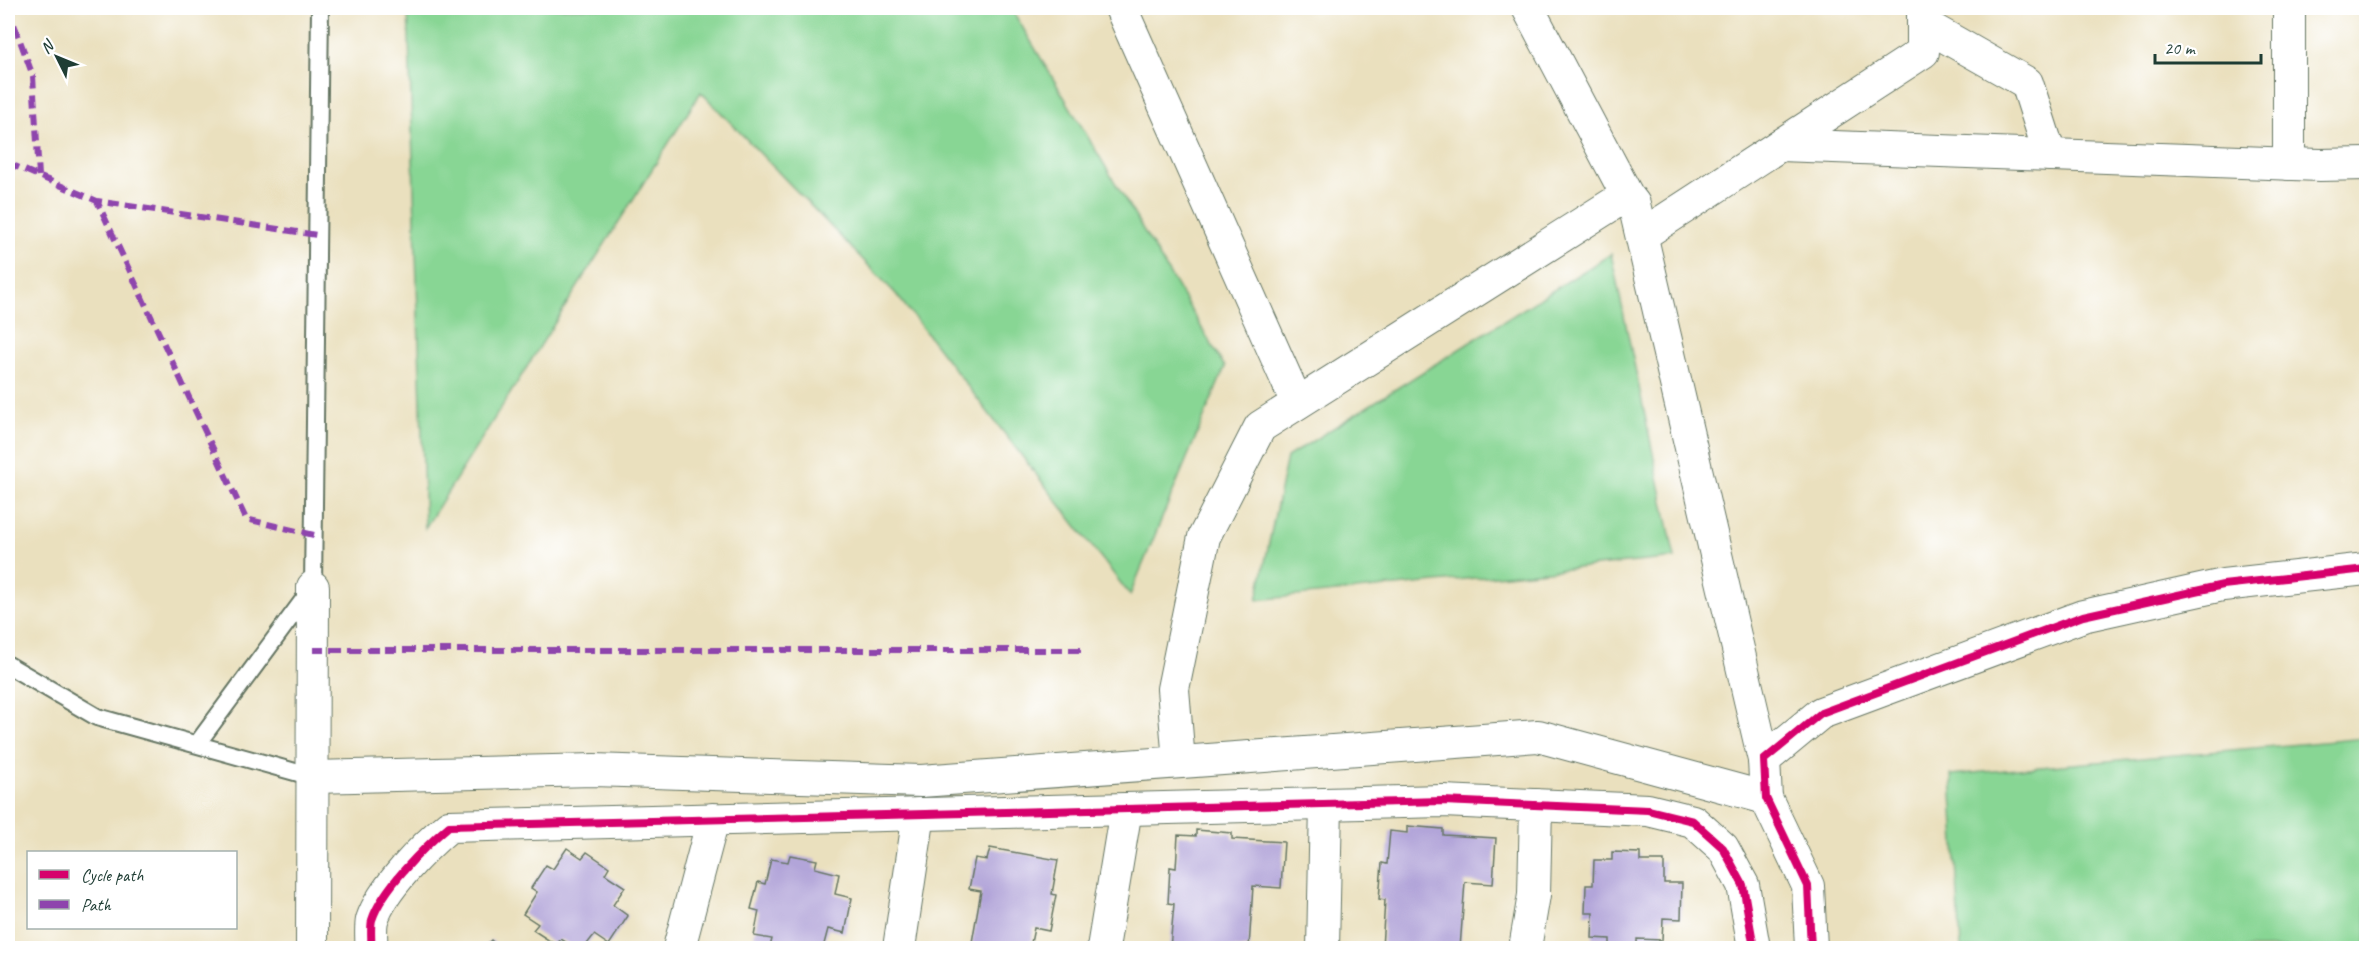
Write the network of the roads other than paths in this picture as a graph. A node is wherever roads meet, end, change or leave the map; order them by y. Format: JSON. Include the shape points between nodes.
{"nodes":[{"id":1,"x":320,"y":8,"type":"edge"},
{"id":2,"x":1121,"y":8,"type":"edge"},
{"id":3,"x":1528,"y":8,"type":"edge"},
{"id":4,"x":2289,"y":8,"type":"edge"},
{"id":5,"x":1923,"y":16,"type":"edge"},
{"id":6,"x":1780,"y":145,"type":"junction"},
{"id":7,"x":2050,"y":155,"type":"junction"},
{"id":8,"x":2289,"y":164,"type":"junction"},
{"id":9,"x":2367,"y":164,"type":"edge"},
{"id":10,"x":1627,"y":195,"type":"junction"},
{"id":11,"x":1642,"y":235,"type":"junction"},
{"id":12,"x":1297,"y":403,"type":"junction"},
{"id":13,"x":2367,"y":569,"type":"edge"},
{"id":14,"x":313,"y":587,"type":"junction"},
{"id":15,"x":8,"y":665,"type":"edge"},
{"id":16,"x":196,"y":744,"type":"junction"},
{"id":17,"x":1764,"y":760,"type":"junction"},
{"id":18,"x":1179,"y":762,"type":"junction"},
{"id":19,"x":314,"y":777,"type":"junction"},
{"id":20,"x":1766,"y":798,"type":"junction"},
{"id":21,"x":1326,"y":804,"type":"junction"},
{"id":22,"x":1536,"y":805,"type":"junction"},
{"id":23,"x":1126,"y":809,"type":"junction"},
{"id":24,"x":919,"y":814,"type":"junction"},
{"id":25,"x":713,"y":819,"type":"junction"},
{"id":26,"x":312,"y":948,"type":"edge"},
{"id":27,"x":372,"y":948,"type":"edge"},
{"id":28,"x":679,"y":948,"type":"edge"},
{"id":29,"x":899,"y":948,"type":"edge"},
{"id":30,"x":1103,"y":948,"type":"edge"},
{"id":31,"x":1323,"y":948,"type":"edge"},
{"id":32,"x":1525,"y":948,"type":"edge"},
{"id":33,"x":1754,"y":948,"type":"edge"},
{"id":34,"x":1811,"y":948,"type":"edge"}],
"edges":[{"from":1,"to":14,"type":"lane"},
{"from":2,"to":12,"type":"street"},
{"from":3,"to":10,"type":"street"},
{"from":4,"to":8,"type":"street"},
{"from":5,"to":6,"type":"street","via":[[1923,52]]},
{"from":5,"to":7,"type":"street","via":[[2027,83]]},
{"from":6,"to":7,"type":"street"},
{"from":6,"to":11,"type":"street"},
{"from":7,"to":8,"type":"street"},
{"from":8,"to":9,"type":"street"},
{"from":10,"to":11,"type":"street","via":[[1634,204]]},
{"from":10,"to":12,"type":"street"},
{"from":11,"to":17,"type":"street"},
{"from":12,"to":18,"type":"street","via":[[1260,427],[1204,537],[1173,689]]},
{"from":13,"to":17,"type":"street","via":[[2223,585],[2083,616],[1821,713]]},
{"from":14,"to":16,"type":"lane"},
{"from":14,"to":19,"type":"street"},
{"from":15,"to":16,"type":"lane","via":[[97,717]]},
{"from":16,"to":19,"type":"lane"},
{"from":17,"to":20,"type":"street"},
{"from":18,"to":19,"type":"street","via":[[921,781],[594,770]]},
{"from":18,"to":20,"type":"street","via":[[1538,736]]},
{"from":19,"to":26,"type":"street"},
{"from":20,"to":34,"type":"street","via":[[1808,886]]},
{"from":21,"to":22,"type":"street","via":[[1443,801]]},
{"from":21,"to":23,"type":"street"},
{"from":21,"to":31,"type":"street"},
{"from":22,"to":32,"type":"street","via":[[1534,895]]},
{"from":22,"to":33,"type":"street","via":[[1648,810],[1693,821],[1723,848],[1743,885]]},
{"from":23,"to":24,"type":"street"},
{"from":23,"to":30,"type":"street"},
{"from":24,"to":25,"type":"street"},
{"from":24,"to":29,"type":"street"},
{"from":25,"to":27,"type":"street","via":[[449,826],[423,849],[382,900],[372,921]]},
{"from":25,"to":28,"type":"street"}]}
